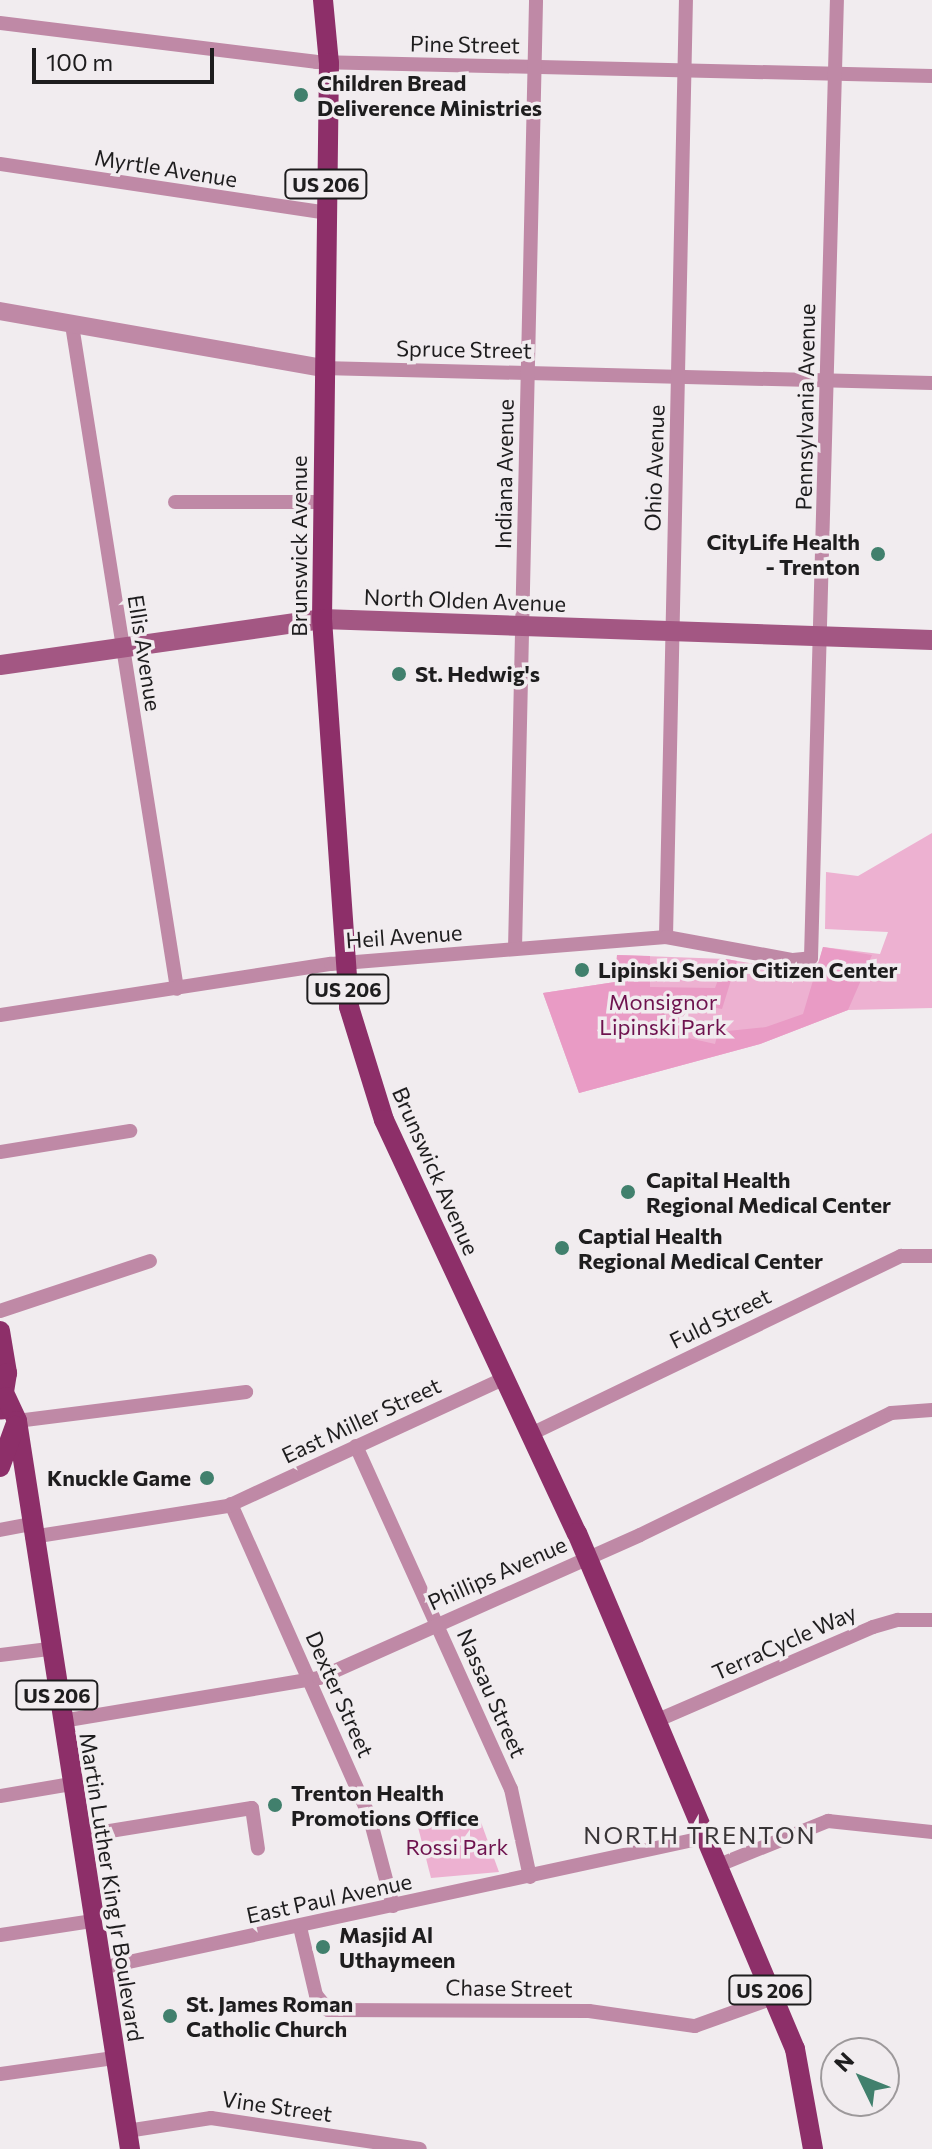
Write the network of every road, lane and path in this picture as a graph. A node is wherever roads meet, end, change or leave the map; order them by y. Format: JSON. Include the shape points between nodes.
{"nodes":[{"id":1,"x":323,"y":0,"type":"edge"},
{"id":2,"x":536,"y":0,"type":"edge"},
{"id":3,"x":686,"y":0,"type":"edge"},
{"id":4,"x":837,"y":0,"type":"edge"},
{"id":5,"x":0,"y":23,"type":"edge"},
{"id":6,"x":329,"y":63,"type":"junction"},
{"id":7,"x":534,"y":68,"type":"junction"},
{"id":8,"x":685,"y":71,"type":"junction"},
{"id":9,"x":835,"y":74,"type":"junction"},
{"id":10,"x":932,"y":76,"type":"edge"},
{"id":11,"x":0,"y":164,"type":"edge"},
{"id":12,"x":326,"y":213,"type":"junction"},
{"id":13,"x":0,"y":311,"type":"edge"},
{"id":14,"x":72,"y":325,"type":"junction"},
{"id":15,"x":322,"y":368,"type":"junction"},
{"id":16,"x":528,"y":374,"type":"junction"},
{"id":17,"x":678,"y":376,"type":"junction"},
{"id":18,"x":827,"y":380,"type":"junction"},
{"id":19,"x":932,"y":383,"type":"edge"},
{"id":20,"x":175,"y":502,"type":"dead end"},
{"id":21,"x":322,"y":502,"type":"junction"},
{"id":22,"x":322,"y":619,"type":"junction"},
{"id":23,"x":523,"y":627,"type":"junction"},
{"id":24,"x":672,"y":630,"type":"junction"},
{"id":25,"x":823,"y":634,"type":"junction"},
{"id":26,"x":929,"y":637,"type":"edge"},
{"id":27,"x":122,"y":646,"type":"junction"},
{"id":28,"x":0,"y":665,"type":"edge"},
{"id":29,"x":666,"y":937,"type":"junction"},
{"id":30,"x":515,"y":949,"type":"junction"},
{"id":31,"x":811,"y":958,"type":"joint"},
{"id":32,"x":345,"y":963,"type":"junction"},
{"id":33,"x":177,"y":989,"type":"junction"},
{"id":34,"x":0,"y":1015,"type":"edge"},
{"id":35,"x":130,"y":1131,"type":"dead end"},
{"id":36,"x":0,"y":1152,"type":"edge"},
{"id":37,"x":932,"y":1256,"type":"edge"},
{"id":38,"x":150,"y":1261,"type":"dead end"},
{"id":39,"x":0,"y":1311,"type":"edge"},
{"id":40,"x":0,"y":1331,"type":"edge"},
{"id":41,"x":505,"y":1378,"type":"junction"},
{"id":42,"x":246,"y":1392,"type":"dead end"},
{"id":43,"x":6,"y":1407,"type":"edge"},
{"id":44,"x":932,"y":1410,"type":"edge"},
{"id":45,"x":531,"y":1434,"type":"junction"},
{"id":46,"x":356,"y":1446,"type":"junction"},
{"id":47,"x":0,"y":1467,"type":"edge"},
{"id":48,"x":234,"y":1503,"type":"junction"},
{"id":49,"x":0,"y":1530,"type":"edge"},
{"id":50,"x":31,"y":1530,"type":"junction"},
{"id":51,"x":588,"y":1558,"type":"junction"},
{"id":52,"x":932,"y":1620,"type":"edge"},
{"id":53,"x":437,"y":1624,"type":"junction"},
{"id":54,"x":49,"y":1649,"type":"junction"},
{"id":55,"x":0,"y":1655,"type":"edge"},
{"id":56,"x":311,"y":1680,"type":"junction"},
{"id":57,"x":658,"y":1720,"type":"junction"},
{"id":58,"x":62,"y":1721,"type":"junction"},
{"id":59,"x":71,"y":1784,"type":"junction"},
{"id":60,"x":0,"y":1796,"type":"edge"},
{"id":61,"x":932,"y":1832,"type":"edge"},
{"id":62,"x":79,"y":1836,"type":"junction"},
{"id":63,"x":707,"y":1837,"type":"junction"},
{"id":64,"x":258,"y":1849,"type":"dead end"},
{"id":65,"x":719,"y":1865,"type":"junction"},
{"id":66,"x":530,"y":1877,"type":"junction"},
{"id":67,"x":393,"y":1906,"type":"junction"},
{"id":68,"x":93,"y":1921,"type":"junction"},
{"id":69,"x":300,"y":1927,"type":"junction"},
{"id":70,"x":0,"y":1935,"type":"edge"},
{"id":71,"x":101,"y":1968,"type":"junction"},
{"id":72,"x":773,"y":1998,"type":"junction"},
{"id":73,"x":114,"y":2058,"type":"junction"},
{"id":74,"x":0,"y":2074,"type":"edge"},
{"id":75,"x":128,"y":2140,"type":"edge"},
{"id":76,"x":420,"y":2149,"type":"edge"},
{"id":77,"x":813,"y":2149,"type":"edge"}],
"edges":[{"from":1,"to":6,"type":"main road","name":"Brunswick Avenue","number":"US 206"},
{"from":2,"to":7,"type":"street","name":"Indiana Avenue"},
{"from":3,"to":8,"type":"street","name":"Ohio Avenue"},
{"from":4,"to":9,"type":"street","name":"Pennsylvania Avenue"},
{"from":5,"to":6,"type":"street","name":"Pine Street"},
{"from":6,"to":7,"type":"street","name":"Pine Street"},
{"from":6,"to":12,"type":"main road","name":"Brunswick Avenue","number":"US 206"},
{"from":7,"to":8,"type":"street","name":"Pine Street"},
{"from":7,"to":16,"type":"street","name":"Indiana Avenue"},
{"from":8,"to":9,"type":"street","name":"Pine Street"},
{"from":8,"to":17,"type":"street","name":"Ohio Avenue"},
{"from":9,"to":10,"type":"street","name":"Pine Street"},
{"from":9,"to":18,"type":"street","name":"Pennsylvania Avenue"},
{"from":11,"to":12,"type":"street","name":"Myrtle Avenue"},
{"from":12,"to":15,"type":"main road","name":"Brunswick Avenue","number":"US 206"},
{"from":13,"to":14,"type":"street","name":"Spruce Street"},
{"from":14,"to":15,"type":"street","name":"Spruce Street"},
{"from":14,"to":27,"type":"street","name":"Ellis Avenue"},
{"from":15,"to":16,"type":"street","name":"Spruce Street"},
{"from":15,"to":21,"type":"main road","name":"Brunswick Avenue","number":"US 206"},
{"from":16,"to":17,"type":"street","name":"Spruce Street"},
{"from":16,"to":23,"type":"street","name":"Indiana Avenue"},
{"from":17,"to":18,"type":"street","name":"Spruce Street"},
{"from":17,"to":24,"type":"street","name":"Ohio Avenue"},
{"from":18,"to":19,"type":"street","name":"Spruce Street"},
{"from":18,"to":25,"type":"street","name":"Pennsylvania Avenue"},
{"from":20,"to":21,"type":"street"},
{"from":21,"to":22,"type":"main road","name":"Brunswick Avenue","number":"US 206"},
{"from":22,"to":23,"type":"main road","name":"North Olden Avenue"},
{"from":22,"to":27,"type":"main road","name":"North Olden Avenue"},
{"from":22,"to":32,"type":"main road","name":"Brunswick Avenue","number":"US 206"},
{"from":23,"to":24,"type":"main road","name":"North Olden Avenue"},
{"from":23,"to":30,"type":"street","name":"Indiana Avenue"},
{"from":24,"to":25,"type":"main road","name":"North Olden Avenue"},
{"from":24,"to":29,"type":"street","name":"Ohio Avenue"},
{"from":25,"to":26,"type":"main road","name":"North Olden Avenue"},
{"from":25,"to":31,"type":"street","name":"Pennsylvania Avenue"},
{"from":27,"to":28,"type":"main road","name":"North Olden Avenue"},
{"from":27,"to":33,"type":"street","name":"Ellis Avenue"},
{"from":29,"to":30,"type":"street","name":"Heil Avenue"},
{"from":29,"to":31,"type":"street","name":"Heil Avenue","via":[[793,960]]},
{"from":30,"to":32,"type":"street","name":"Heil Avenue"},
{"from":32,"to":33,"type":"street","name":"Heil Avenue"},
{"from":32,"to":41,"type":"main road","name":"Brunswick Avenue","number":"US 206","via":[[349,1007],[380,1109]]},
{"from":33,"to":34,"type":"street","name":"Heil Avenue"},
{"from":35,"to":36,"type":"street"},
{"from":37,"to":45,"type":"street","name":"Fuld Street","via":[[901,1256]]},
{"from":38,"to":39,"type":"street"},
{"from":40,"to":43,"type":"main road","number":"US 206"},
{"from":41,"to":45,"type":"main road","name":"Brunswick Avenue","number":"US 206"},
{"from":41,"to":46,"type":"street","name":"East Miller Street"},
{"from":42,"to":43,"type":"street"},
{"from":43,"to":47,"type":"main road"},
{"from":43,"to":50,"type":"main road","name":"Martin Luther King Jr Boulevard","number":"US 206"},
{"from":44,"to":51,"type":"street","name":"Phillips Avenue","via":[[891,1413]]},
{"from":45,"to":51,"type":"main road","name":"Brunswick Avenue","number":"US 206"},
{"from":46,"to":48,"type":"street","name":"East Miller Street"},
{"from":46,"to":53,"type":"street","name":"Nassau Street"},
{"from":48,"to":50,"type":"street","name":"East Miller Street"},
{"from":48,"to":56,"type":"street","name":"Dexter Street"},
{"from":49,"to":50,"type":"street","name":"East Miller Street"},
{"from":50,"to":54,"type":"main road","name":"Martin Luther King Jr Boulevard","number":"US 206"},
{"from":51,"to":53,"type":"street","name":"Phillips Avenue"},
{"from":51,"to":57,"type":"main road","name":"Brunswick Avenue","number":"US 206"},
{"from":52,"to":57,"type":"street","name":"TerraCycle Way","via":[[898,1620],[873,1627]]},
{"from":53,"to":56,"type":"street","name":"Phillips Avenue"},
{"from":53,"to":66,"type":"street","name":"Nassau Street","via":[[511,1789]]},
{"from":54,"to":55,"type":"street"},
{"from":54,"to":58,"type":"main road","name":"Martin Luther King Jr Boulevard","number":"US 206"},
{"from":56,"to":58,"type":"street","name":"Phillips Avenue"},
{"from":56,"to":67,"type":"street","name":"Dexter Street","via":[[378,1838]]},
{"from":57,"to":63,"type":"main road","name":"Brunswick Avenue","number":"US 206"},
{"from":58,"to":59,"type":"main road","name":"Martin Luther King Jr Boulevard","number":"US 206"},
{"from":59,"to":60,"type":"street"},
{"from":59,"to":62,"type":"main road","name":"Martin Luther King Jr Boulevard","number":"US 206"},
{"from":61,"to":65,"type":"street","via":[[828,1821]]},
{"from":62,"to":64,"type":"street","via":[[252,1808]]},
{"from":62,"to":68,"type":"main road","name":"Martin Luther King Jr Boulevard","number":"US 206"},
{"from":63,"to":65,"type":"main road","name":"Brunswick Avenue","number":"US 206"},
{"from":63,"to":66,"type":"street","name":"East Paul Avenue"},
{"from":65,"to":72,"type":"main road","name":"Brunswick Avenue","number":"US 206"},
{"from":66,"to":67,"type":"street","name":"East Paul Avenue"},
{"from":67,"to":69,"type":"street","name":"East Paul Avenue"},
{"from":68,"to":70,"type":"street"},
{"from":68,"to":71,"type":"main road","name":"Martin Luther King Jr Boulevard","number":"US 206"},
{"from":69,"to":71,"type":"street","name":"East Paul Avenue"},
{"from":69,"to":72,"type":"street","name":"Chase Street","via":[[316,1995],[328,2010],[589,2011],[695,2026]]},
{"from":71,"to":73,"type":"main road","name":"Martin Luther King Jr Boulevard","number":"US 206"},
{"from":72,"to":77,"type":"main road","name":"Brunswick Avenue","number":"US 206","via":[[795,2049]]},
{"from":73,"to":74,"type":"street"},
{"from":73,"to":75,"type":"main road","name":"Martin Luther King Jr Boulevard","number":"US 206"},
{"from":75,"to":76,"type":"street","name":"Vine Street","via":[[203,2118]]}]}
